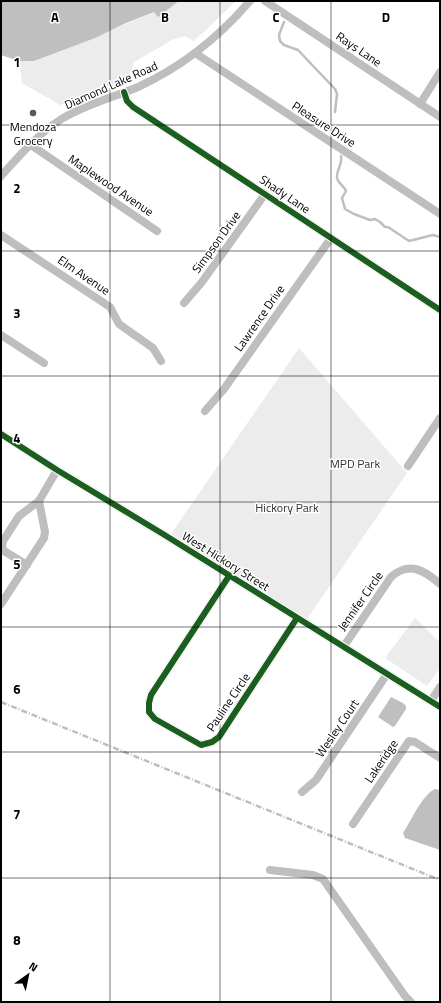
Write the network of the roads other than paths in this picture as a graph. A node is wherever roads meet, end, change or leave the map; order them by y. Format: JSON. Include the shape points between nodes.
{"nodes":[{"id":1,"x":250,"y":1,"type":"edge"},
{"id":2,"x":265,"y":1,"type":"edge"},
{"id":3,"x":195,"y":53,"type":"junction"},
{"id":4,"x":440,"y":72,"type":"edge"},
{"id":5,"x":124,"y":92,"type":"junction"},
{"id":6,"x":420,"y":104,"type":"junction"},
{"id":7,"x":440,"y":117,"type":"edge"},
{"id":8,"x":31,"y":145,"type":"junction"},
{"id":9,"x":1,"y":176,"type":"edge"},
{"id":10,"x":265,"y":194,"type":"junction"},
{"id":11,"x":440,"y":214,"type":"edge"},
{"id":12,"x":157,"y":231,"type":"dead end"},
{"id":13,"x":1,"y":235,"type":"edge"},
{"id":14,"x":331,"y":238,"type":"junction"},
{"id":15,"x":184,"y":303,"type":"dead end"},
{"id":16,"x":440,"y":310,"type":"edge"},
{"id":17,"x":1,"y":335,"type":"edge"},
{"id":18,"x":161,"y":361,"type":"dead end"},
{"id":19,"x":44,"y":362,"type":"dead end"},
{"id":20,"x":205,"y":411,"type":"dead end"},
{"id":21,"x":440,"y":418,"type":"edge"},
{"id":22,"x":1,"y":434,"type":"edge"},
{"id":23,"x":408,"y":466,"type":"dead end"},
{"id":24,"x":57,"y":470,"type":"junction"},
{"id":25,"x":40,"y":501,"type":"junction"},
{"id":26,"x":27,"y":565,"type":"junction"},
{"id":27,"x":229,"y":576,"type":"junction"},
{"id":28,"x":440,"y":584,"type":"edge"},
{"id":29,"x":1,"y":604,"type":"edge"},
{"id":30,"x":297,"y":618,"type":"junction"},
{"id":31,"x":344,"y":646,"type":"junction"},
{"id":32,"x":387,"y":674,"type":"junction"},
{"id":33,"x":440,"y":687,"type":"edge"},
{"id":34,"x":430,"y":701,"type":"junction"},
{"id":35,"x":440,"y":707,"type":"edge"},
{"id":36,"x":440,"y":758,"type":"edge"},
{"id":37,"x":302,"y":792,"type":"dead end"},
{"id":38,"x":353,"y":824,"type":"dead end"},
{"id":39,"x":270,"y":870,"type":"dead end"},
{"id":40,"x":411,"y":1002,"type":"edge"}],
"edges":[{"from":1,"to":3,"type":"street","name":"Diamond Lake Road","via":[[219,34]]},
{"from":2,"to":6,"type":"street","name":"Rays Lane"},
{"from":3,"to":5,"type":"street","name":"Diamond Lake Road","via":[[165,73]]},
{"from":3,"to":11,"type":"street","name":"Pleasure Drive"},
{"from":4,"to":6,"type":"street"},
{"from":5,"to":8,"type":"street","name":"Diamond Lake Road","via":[[67,115]]},
{"from":5,"to":10,"type":"street","name":"Shady Lane","via":[[127,101],[133,107]]},
{"from":6,"to":7,"type":"street","name":"Rays Lane"},
{"from":8,"to":9,"type":"street","name":"Diamond Lake Road"},
{"from":8,"to":12,"type":"street","name":"Maplewood Avenue"},
{"from":10,"to":14,"type":"street","name":"Shady Lane"},
{"from":10,"to":15,"type":"street","name":"Simpson Drive"},
{"from":13,"to":18,"type":"street","name":"Elm Avenue","via":[[110,307],[119,324],[154,348]]},
{"from":14,"to":16,"type":"street","name":"Shady Lane"},
{"from":14,"to":20,"type":"street","name":"Lawrence Drive","via":[[224,389]]},
{"from":17,"to":19,"type":"street"},
{"from":21,"to":23,"type":"street"},
{"from":22,"to":24,"type":"street","name":"West Hickory Street"},
{"from":24,"to":25,"type":"street"},
{"from":24,"to":27,"type":"street","name":"West Hickory Street"},
{"from":25,"to":26,"type":"street","via":[[45,535]]},
{"from":25,"to":26,"type":"street","via":[[19,516],[3,541],[4,551]]},
{"from":26,"to":29,"type":"street"},
{"from":27,"to":30,"type":"street","name":"West Hickory Street"},
{"from":27,"to":30,"type":"street","name":"Pauline Circle","via":[[151,695],[148,712],[155,719],[201,745],[212,742],[219,737]]},
{"from":28,"to":31,"type":"street","name":"Jennifer Circle","via":[[415,568],[397,571],[390,577]]},
{"from":30,"to":31,"type":"street","name":"West Hickory Street"},
{"from":31,"to":32,"type":"street","name":"West Hickory Street"},
{"from":32,"to":34,"type":"street","name":"West Hickory Street"},
{"from":32,"to":37,"type":"street","name":"Wesley Court","via":[[316,780]]},
{"from":33,"to":34,"type":"street"},
{"from":34,"to":35,"type":"street","name":"West Hickory Street"},
{"from":36,"to":38,"type":"street","name":"Lakeridge","via":[[415,742],[409,741]]},
{"from":39,"to":40,"type":"street","via":[[313,875],[323,879]]}]}
